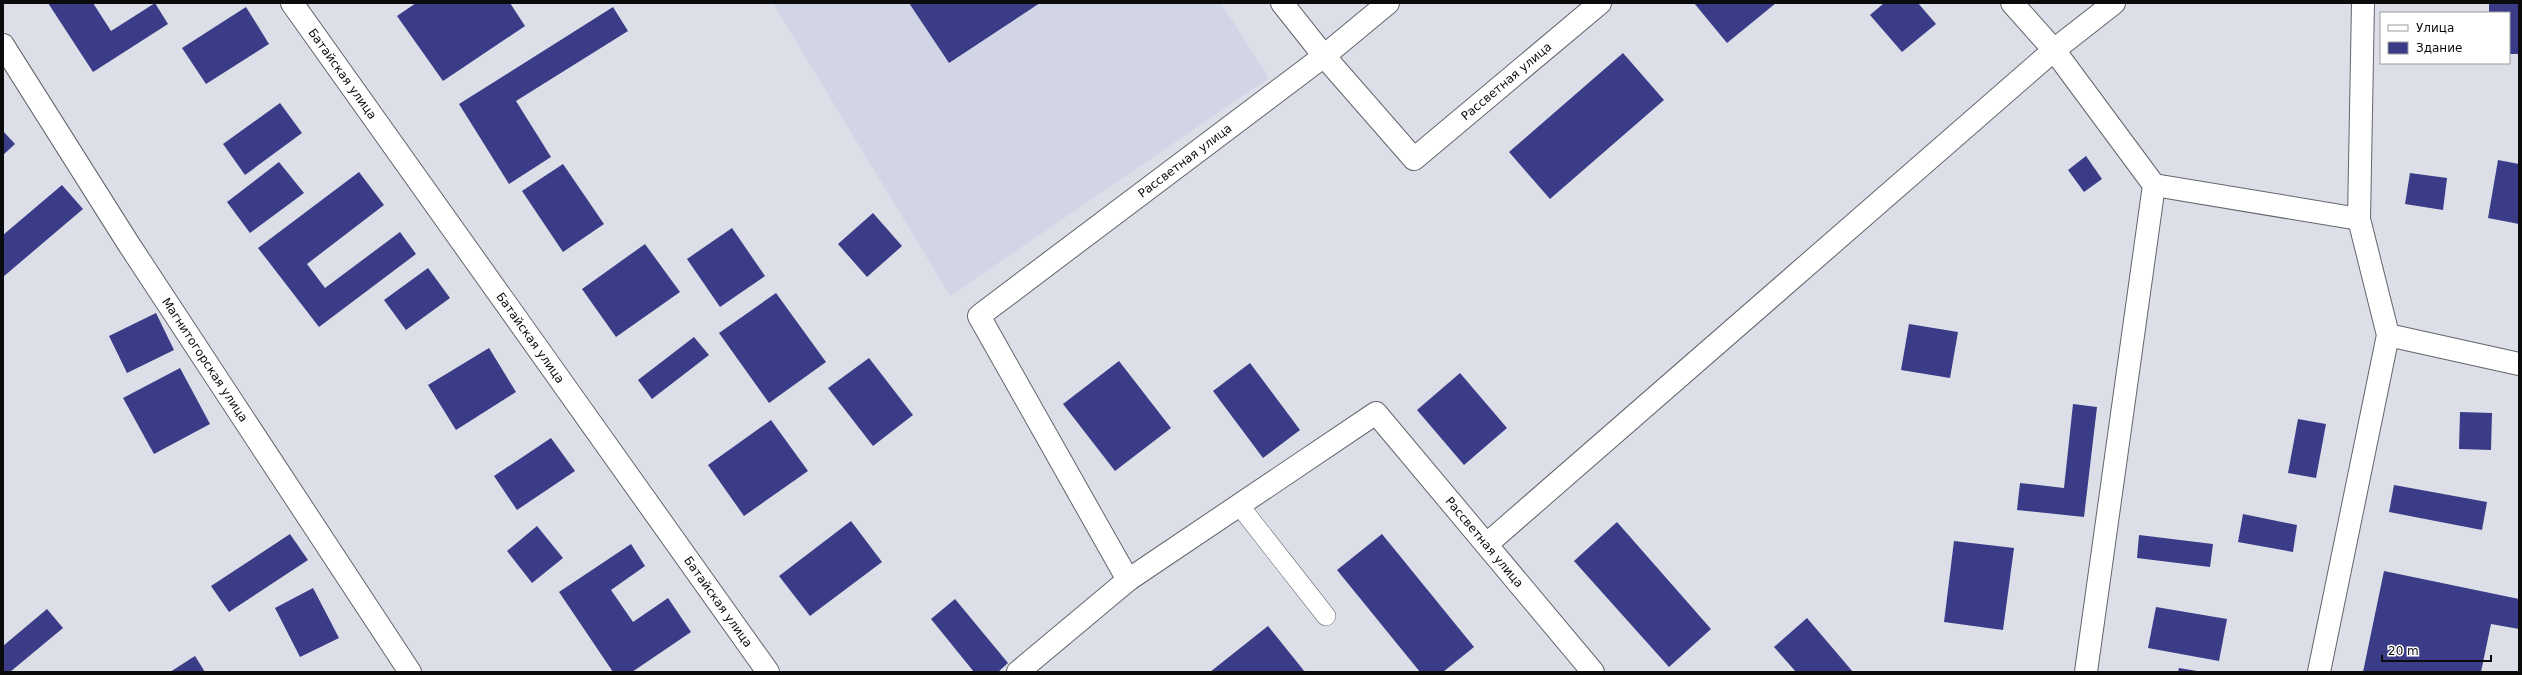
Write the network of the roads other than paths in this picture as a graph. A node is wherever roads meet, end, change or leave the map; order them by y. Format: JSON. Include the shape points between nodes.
{"nodes":[{"id":1,"x":292,"y":3,"type":"edge"},
{"id":2,"x":1282,"y":3,"type":"edge"},
{"id":3,"x":1388,"y":3,"type":"edge"},
{"id":4,"x":1600,"y":3,"type":"edge"},
{"id":5,"x":2012,"y":3,"type":"edge"},
{"id":6,"x":2114,"y":3,"type":"edge"},
{"id":7,"x":2363,"y":3,"type":"edge"},
{"id":8,"x":3,"y":45,"type":"edge"},
{"id":9,"x":2054,"y":50,"type":"junction"},
{"id":10,"x":1324,"y":56,"type":"junction"},
{"id":11,"x":2154,"y":185,"type":"junction"},
{"id":12,"x":2358,"y":219,"type":"junction"},
{"id":13,"x":2388,"y":334,"type":"junction"},
{"id":14,"x":2519,"y":364,"type":"edge"},
{"id":15,"x":1239,"y":505,"type":"junction"},
{"id":16,"x":1487,"y":544,"type":"junction"},
{"id":17,"x":1128,"y":580,"type":"junction"},
{"id":18,"x":1326,"y":616,"type":"dead end"},
{"id":19,"x":410,"y":672,"type":"edge"},
{"id":20,"x":768,"y":672,"type":"edge"},
{"id":21,"x":1018,"y":672,"type":"edge"},
{"id":22,"x":1593,"y":672,"type":"edge"},
{"id":23,"x":2086,"y":672,"type":"edge"},
{"id":24,"x":2319,"y":672,"type":"edge"}],
"edges":[{"from":1,"to":20,"type":"street","name":"Батайская улица"},
{"from":2,"to":10,"type":"street"},
{"from":3,"to":10,"type":"street","name":"Рассветная улица"},
{"from":4,"to":10,"type":"street","name":"Рассветная улица","via":[[1414,159]]},
{"from":5,"to":9,"type":"street"},
{"from":6,"to":9,"type":"street"},
{"from":7,"to":12,"type":"street"},
{"from":8,"to":19,"type":"street","name":"Магнитогорская улица","via":[[128,243]]},
{"from":9,"to":11,"type":"street"},
{"from":9,"to":16,"type":"street"},
{"from":10,"to":17,"type":"street","name":"Рассветная улица","via":[[979,316]]},
{"from":11,"to":12,"type":"street"},
{"from":11,"to":23,"type":"street"},
{"from":12,"to":13,"type":"street"},
{"from":13,"to":14,"type":"street"},
{"from":13,"to":24,"type":"street"},
{"from":15,"to":16,"type":"street","name":"Рассветная улица","via":[[1376,413]]},
{"from":15,"to":17,"type":"street"},
{"from":15,"to":18,"type":"lane"},
{"from":16,"to":22,"type":"street","name":"Рассветная улица"},
{"from":17,"to":21,"type":"street"}]}
